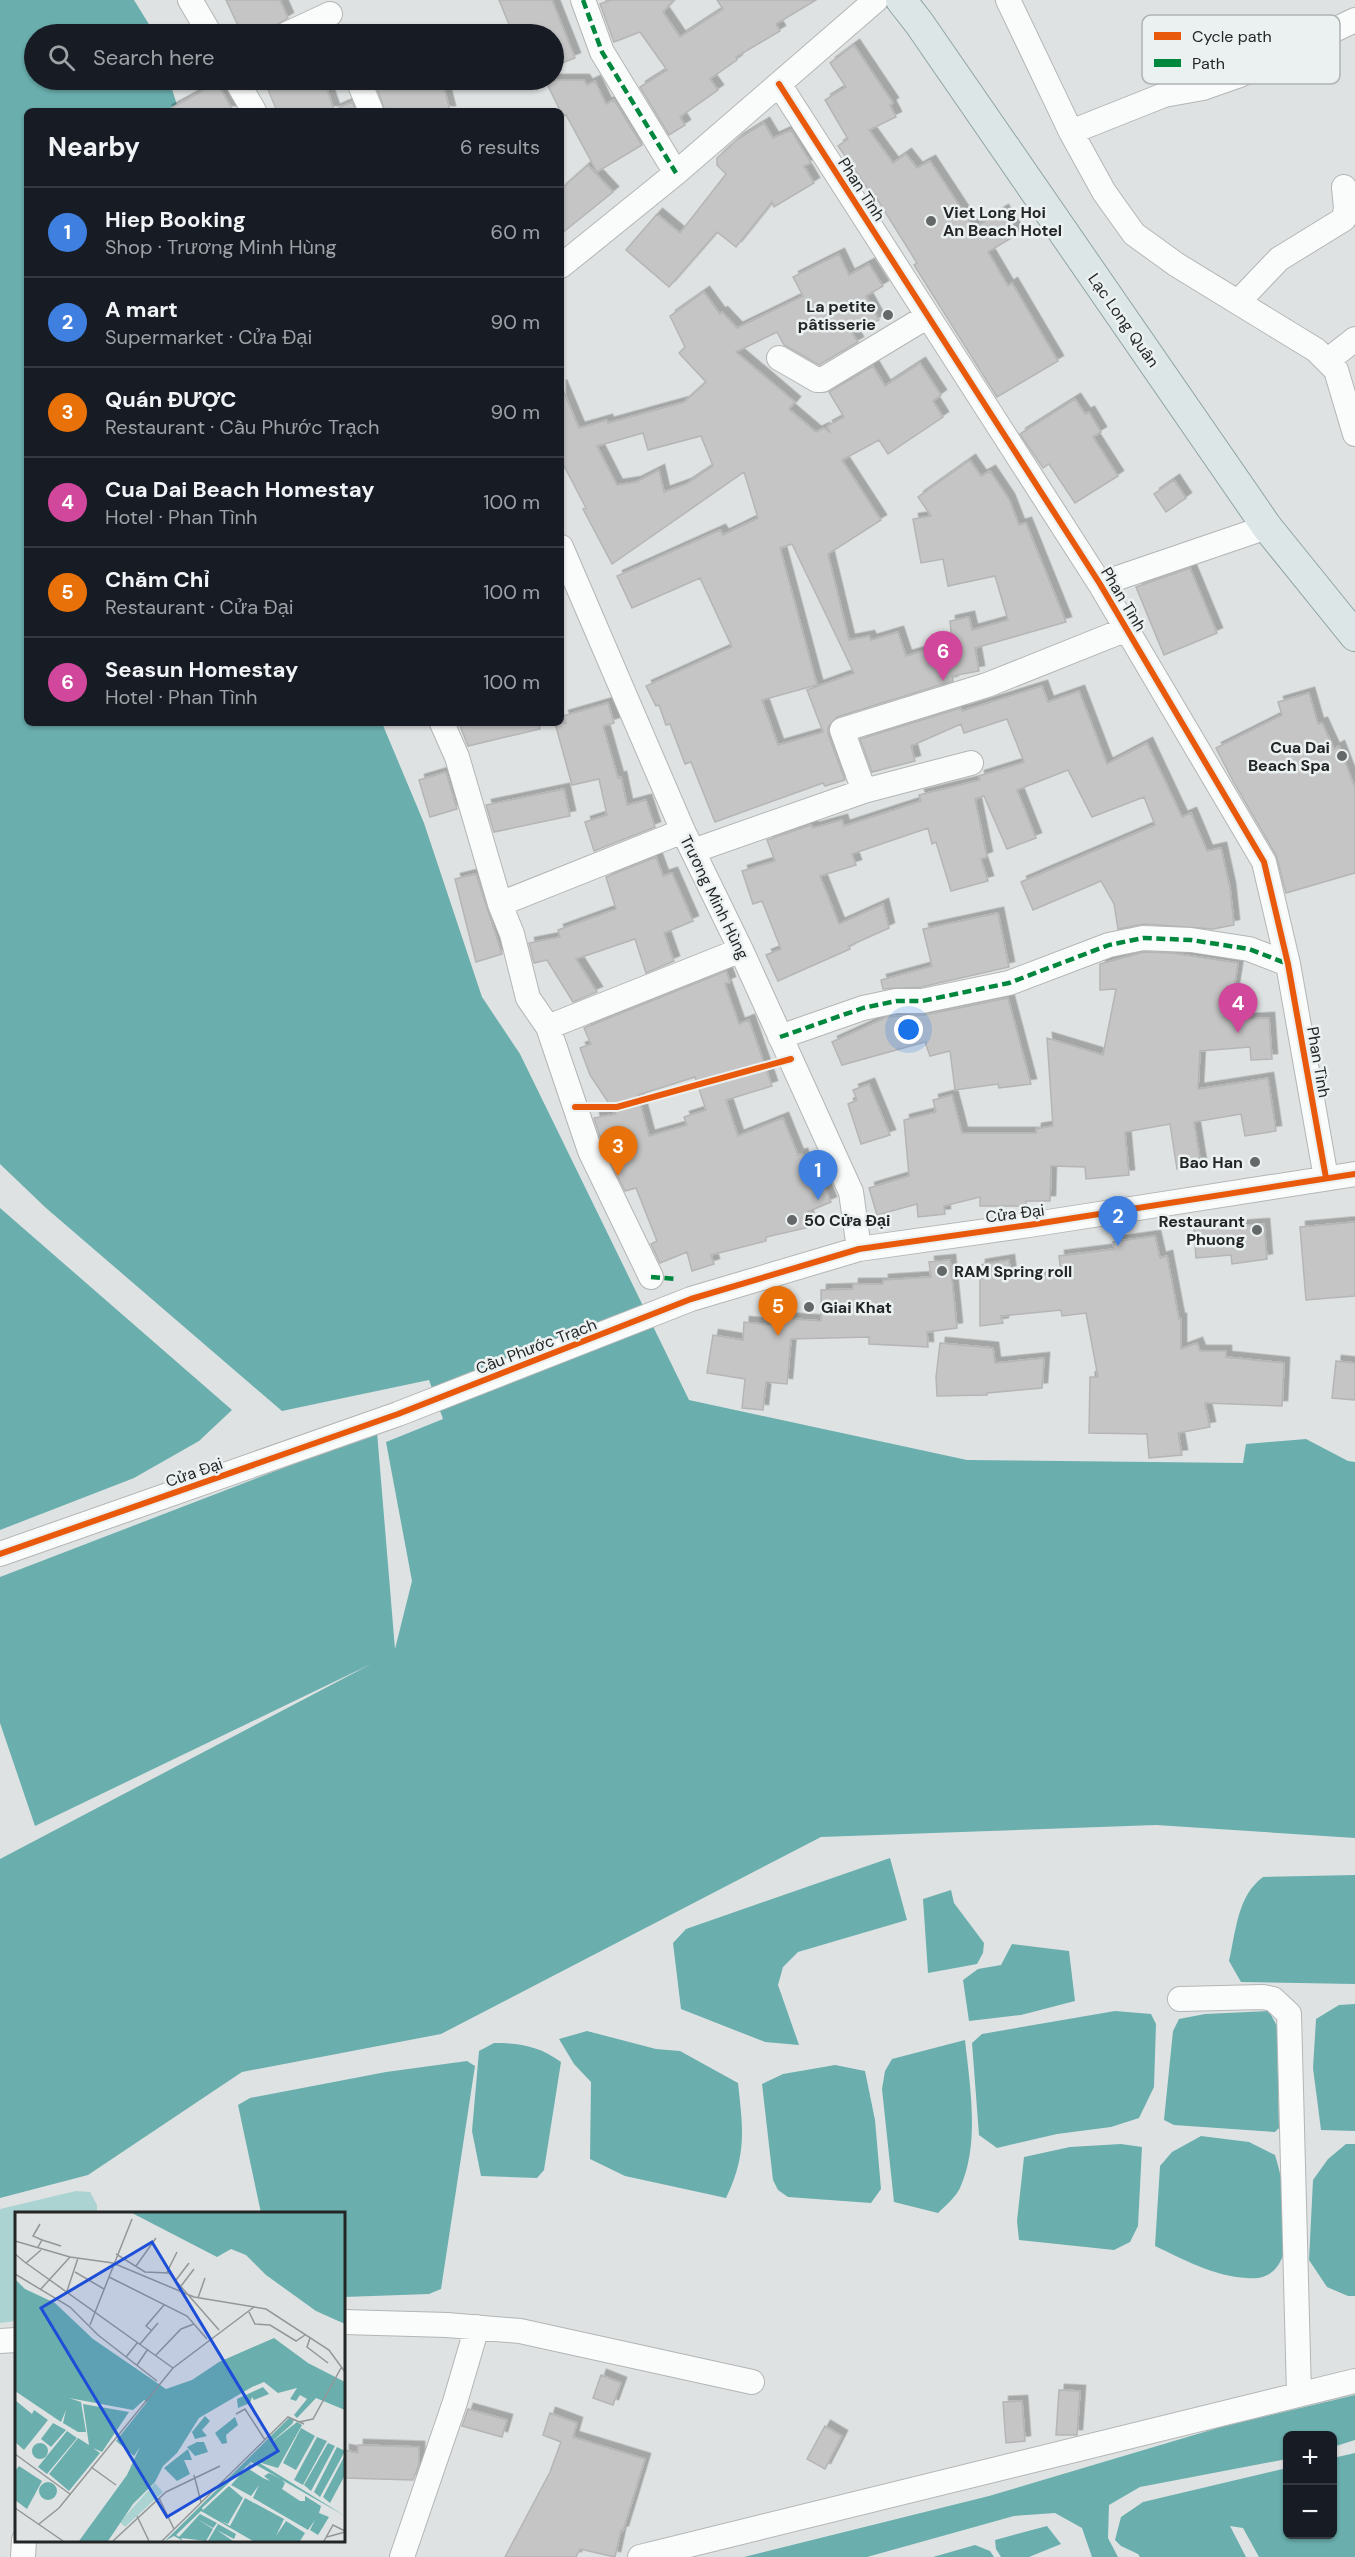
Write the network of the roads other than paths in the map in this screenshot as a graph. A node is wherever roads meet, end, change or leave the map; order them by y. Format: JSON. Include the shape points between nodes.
{"nodes":[{"id":1,"x":190,"y":0,"type":"edge"},
{"id":2,"x":583,"y":0,"type":"edge"},
{"id":3,"x":876,"y":0,"type":"edge"},
{"id":4,"x":901,"y":0,"type":"edge"},
{"id":5,"x":1008,"y":0,"type":"edge"},
{"id":6,"x":331,"y":16,"type":"edge"},
{"id":7,"x":1355,"y":20,"type":"edge"},
{"id":8,"x":204,"y":24,"type":"edge"},
{"id":9,"x":311,"y":24,"type":"edge"},
{"id":10,"x":1340,"y":27,"type":"edge"},
{"id":11,"x":779,"y":84,"type":"junction"},
{"id":12,"x":1214,"y":84,"type":"edge"},
{"id":13,"x":242,"y":90,"type":"edge"},
{"id":14,"x":362,"y":90,"type":"edge"},
{"id":15,"x":252,"y":108,"type":"edge"},
{"id":16,"x":370,"y":108,"type":"edge"},
{"id":17,"x":1071,"y":132,"type":"junction"},
{"id":18,"x":676,"y":173,"type":"junction"},
{"id":19,"x":1344,"y":187,"type":"dead end"},
{"id":20,"x":564,"y":264,"type":"edge"},
{"id":21,"x":1238,"y":302,"type":"junction"},
{"id":22,"x":928,"y":315,"type":"junction"},
{"id":23,"x":1355,"y":339,"type":"edge"},
{"id":24,"x":779,"y":358,"type":"dead end"},
{"id":25,"x":1327,"y":361,"type":"junction"},
{"id":26,"x":1352,"y":408,"type":"edge"},
{"id":27,"x":1355,"y":434,"type":"edge"},
{"id":28,"x":1267,"y":527,"type":"junction"},
{"id":29,"x":564,"y":554,"type":"edge"},
{"id":30,"x":1100,"y":584,"type":"junction"},
{"id":31,"x":1127,"y":629,"type":"junction"},
{"id":32,"x":1355,"y":636,"type":"edge"},
{"id":33,"x":443,"y":726,"type":"edge"},
{"id":34,"x":971,"y":763,"type":"dead end"},
{"id":35,"x":864,"y":791,"type":"junction"},
{"id":36,"x":688,"y":841,"type":"junction"},
{"id":37,"x":500,"y":904,"type":"junction"},
{"id":38,"x":741,"y":950,"type":"junction"},
{"id":39,"x":1288,"y":964,"type":"junction"},
{"id":40,"x":548,"y":1027,"type":"junction"},
{"id":41,"x":780,"y":1037,"type":"junction"},
{"id":42,"x":1355,"y":1174,"type":"edge"},
{"id":43,"x":1326,"y":1178,"type":"junction"},
{"id":44,"x":859,"y":1249,"type":"junction"},
{"id":45,"x":651,"y":1277,"type":"dead end"},
{"id":46,"x":683,"y":1302,"type":"joint"},
{"id":47,"x":398,"y":1414,"type":"joint"},
{"id":48,"x":0,"y":1554,"type":"edge"},
{"id":49,"x":1180,"y":1999,"type":"dead end"},
{"id":50,"x":345,"y":2322,"type":"edge"},
{"id":51,"x":477,"y":2327,"type":"junction"},
{"id":52,"x":15,"y":2340,"type":"edge"},
{"id":53,"x":0,"y":2341,"type":"edge"},
{"id":54,"x":1355,"y":2381,"type":"edge"},
{"id":55,"x":753,"y":2382,"type":"dead end"},
{"id":56,"x":1299,"y":2394,"type":"junction"},
{"id":57,"x":24,"y":2542,"type":"edge"},
{"id":58,"x":23,"y":2557,"type":"edge"},
{"id":59,"x":402,"y":2557,"type":"edge"},
{"id":60,"x":640,"y":2557,"type":"edge"}],
"edges":[{"from":1,"to":8,"type":"street"},
{"from":2,"to":18,"type":"street","via":[[602,52]]},
{"from":3,"to":11,"type":"street"},
{"from":4,"to":28,"type":"main road","name":"Lạc Long Quân"},
{"from":5,"to":17,"type":"street"},
{"from":6,"to":9,"type":"street"},
{"from":7,"to":10,"type":"street"},
{"from":11,"to":18,"type":"street"},
{"from":11,"to":22,"type":"street","name":"Phan Tình"},
{"from":12,"to":17,"type":"street","via":[[1164,95]]},
{"from":13,"to":15,"type":"street"},
{"from":14,"to":16,"type":"street"},
{"from":17,"to":21,"type":"street","via":[[1104,192],[1134,234]]},
{"from":18,"to":20,"type":"street"},
{"from":19,"to":21,"type":"street","via":[[1344,219],[1279,259]]},
{"from":21,"to":25,"type":"street","via":[[1316,350]]},
{"from":22,"to":24,"type":"street","via":[[822,380]]},
{"from":22,"to":30,"type":"street","name":"Phan Tình"},
{"from":23,"to":25,"type":"street"},
{"from":25,"to":26,"type":"street","via":[[1336,370]]},
{"from":26,"to":27,"type":"street"},
{"from":28,"to":30,"type":"street"},
{"from":28,"to":32,"type":"main road","name":"Lạc Long Quân"},
{"from":29,"to":36,"type":"street","name":"Trương Minh Hùng"},
{"from":30,"to":31,"type":"street","name":"Phan Tình"},
{"from":31,"to":35,"type":"street","via":[[987,684],[842,730]]},
{"from":31,"to":39,"type":"street","name":"Phan Tình","via":[[1264,862]]},
{"from":33,"to":37,"type":"street","via":[[457,757]]},
{"from":34,"to":35,"type":"street"},
{"from":35,"to":36,"type":"street"},
{"from":36,"to":37,"type":"street"},
{"from":36,"to":38,"type":"street","name":"Trương Minh Hùng"},
{"from":37,"to":40,"type":"street","via":[[528,998]]},
{"from":38,"to":40,"type":"street"},
{"from":38,"to":41,"type":"street","name":"Trương Minh Hùng"},
{"from":39,"to":41,"type":"street","via":[[1249,949],[1143,938],[1109,945],[1009,983],[922,1001],[896,1001],[863,1008]]},
{"from":39,"to":43,"type":"street","name":"Phan Tình"},
{"from":40,"to":45,"type":"street","via":[[590,1151]]},
{"from":41,"to":44,"type":"street","name":"Trương Minh Hùng","via":[[851,1192]]},
{"from":42,"to":43,"type":"street","name":"Cửa Đại"},
{"from":43,"to":44,"type":"street","name":"Cửa Đại"},
{"from":44,"to":46,"type":"street","name":"Cửa Đại"},
{"from":46,"to":47,"type":"street","name":"Cầu Phước Trạch"},
{"from":47,"to":48,"type":"street","name":"Cửa Đại"},
{"from":49,"to":56,"type":"street","via":[[1263,1997],[1274,1999],[1289,2014]]},
{"from":50,"to":51,"type":"street"},
{"from":51,"to":55,"type":"street","via":[[520,2331]]},
{"from":51,"to":59,"type":"street"},
{"from":52,"to":53,"type":"street"},
{"from":54,"to":56,"type":"street"},
{"from":56,"to":60,"type":"street"},
{"from":57,"to":58,"type":"street"}]}
